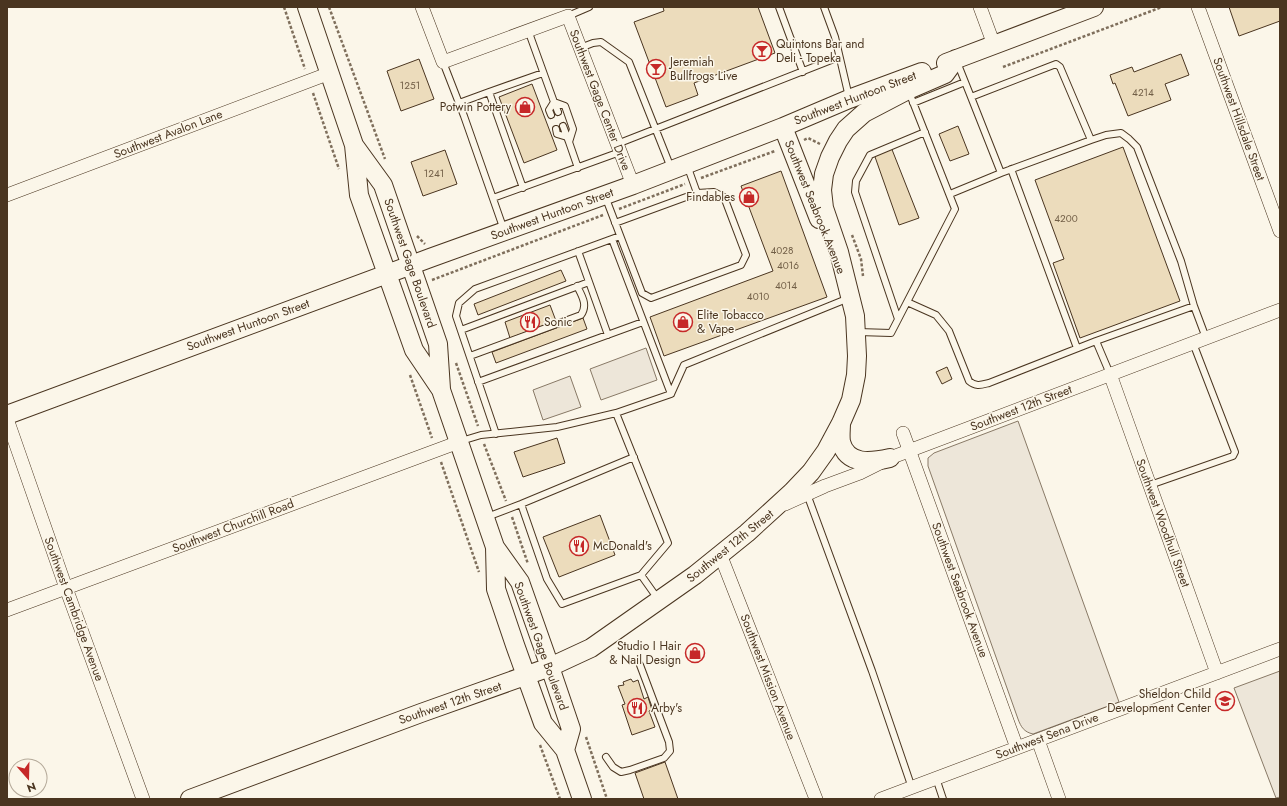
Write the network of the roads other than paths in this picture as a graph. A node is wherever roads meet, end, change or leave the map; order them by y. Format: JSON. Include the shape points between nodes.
{"nodes":[{"id":1,"x":308,"y":7,"type":"edge"},
{"id":2,"x":422,"y":7,"type":"edge"},
{"id":3,"x":589,"y":7,"type":"edge"},
{"id":4,"x":779,"y":7,"type":"edge"},
{"id":5,"x":825,"y":7,"type":"edge"},
{"id":6,"x":980,"y":7,"type":"edge"},
{"id":7,"x":1094,"y":7,"type":"edge"},
{"id":8,"x":1198,"y":7,"type":"edge"},
{"id":9,"x":568,"y":16,"type":"junction"},
{"id":10,"x":528,"y":30,"type":"junction"},
{"id":11,"x":994,"y":45,"type":"junction"},
{"id":12,"x":580,"y":48,"type":"junction"},
{"id":13,"x":839,"y":58,"type":"junction"},
{"id":14,"x":956,"y":59,"type":"junction"},
{"id":15,"x":442,"y":62,"type":"junction"},
{"id":16,"x":803,"y":72,"type":"junction"},
{"id":17,"x":330,"y":73,"type":"junction"},
{"id":18,"x":543,"y":73,"type":"junction"},
{"id":19,"x":965,"y":82,"type":"junction"},
{"id":20,"x":908,"y":91,"type":"junction"},
{"id":21,"x":489,"y":92,"type":"junction"},
{"id":22,"x":971,"y":98,"type":"junction"},
{"id":23,"x":849,"y":99,"type":"junction"},
{"id":24,"x":554,"y":102,"type":"junction"},
{"id":25,"x":459,"y":103,"type":"junction"},
{"id":26,"x":558,"y":112,"type":"dead end"},
{"id":27,"x":551,"y":114,"type":"dead end"},
{"id":28,"x":563,"y":126,"type":"dead end"},
{"id":29,"x":783,"y":126,"type":"junction"},
{"id":30,"x":556,"y":129,"type":"dead end"},
{"id":31,"x":656,"y":129,"type":"junction"},
{"id":32,"x":925,"y":132,"type":"junction"},
{"id":33,"x":568,"y":139,"type":"junction"},
{"id":34,"x":1091,"y":140,"type":"junction"},
{"id":35,"x":354,"y":145,"type":"junction"},
{"id":36,"x":619,"y":148,"type":"junction"},
{"id":37,"x":679,"y":167,"type":"junction"},
{"id":38,"x":578,"y":168,"type":"junction"},
{"id":39,"x":1011,"y":169,"type":"junction"},
{"id":40,"x":1001,"y":173,"type":"junction"},
{"id":41,"x":633,"y":185,"type":"junction"},
{"id":42,"x":523,"y":188,"type":"junction"},
{"id":43,"x":697,"y":193,"type":"junction"},
{"id":44,"x":950,"y":194,"type":"junction"},
{"id":45,"x":7,"y":195,"type":"edge"},
{"id":46,"x":604,"y":195,"type":"junction"},
{"id":47,"x":493,"y":198,"type":"junction"},
{"id":48,"x":615,"y":223,"type":"junction"},
{"id":49,"x":505,"y":231,"type":"junction"},
{"id":50,"x":1280,"y":231,"type":"edge"},
{"id":51,"x":620,"y":236,"type":"junction"},
{"id":52,"x":612,"y":239,"type":"junction"},
{"id":53,"x":578,"y":251,"type":"junction"},
{"id":54,"x":411,"y":265,"type":"junction"},
{"id":55,"x":388,"y":274,"type":"junction"},
{"id":56,"x":589,"y":282,"type":"junction"},
{"id":57,"x":577,"y":286,"type":"junction"},
{"id":58,"x":854,"y":289,"type":"junction"},
{"id":59,"x":907,"y":302,"type":"junction"},
{"id":60,"x":1194,"y":306,"type":"junction"},
{"id":61,"x":1280,"y":310,"type":"edge"},
{"id":62,"x":898,"y":319,"type":"junction"},
{"id":63,"x":644,"y":322,"type":"junction"},
{"id":64,"x":460,"y":330,"type":"junction"},
{"id":65,"x":856,"y":332,"type":"junction"},
{"id":66,"x":608,"y":335,"type":"junction"},
{"id":67,"x":1206,"y":338,"type":"junction"},
{"id":68,"x":1096,"y":341,"type":"junction"},
{"id":69,"x":1193,"y":343,"type":"junction"},
{"id":70,"x":1077,"y":348,"type":"junction"},
{"id":71,"x":470,"y":356,"type":"junction"},
{"id":72,"x":1110,"y":374,"type":"junction"},
{"id":73,"x":478,"y":382,"type":"junction"},
{"id":74,"x":441,"y":390,"type":"junction"},
{"id":75,"x":671,"y":394,"type":"junction"},
{"id":76,"x":616,"y":413,"type":"junction"},
{"id":77,"x":7,"y":415,"type":"edge"},
{"id":78,"x":7,"y":419,"type":"edge"},
{"id":79,"x":841,"y":423,"type":"junction"},
{"id":80,"x":903,"y":433,"type":"dead end"},
{"id":81,"x":496,"y":434,"type":"junction"},
{"id":82,"x":459,"y":442,"type":"junction"},
{"id":83,"x":909,"y":451,"type":"junction"},
{"id":84,"x":634,"y":457,"type":"junction"},
{"id":85,"x":890,"y":458,"type":"junction"},
{"id":86,"x":1150,"y":486,"type":"junction"},
{"id":87,"x":807,"y":494,"type":"junction"},
{"id":88,"x":521,"y":504,"type":"junction"},
{"id":89,"x":769,"y":513,"type":"junction"},
{"id":90,"x":485,"y":518,"type":"junction"},
{"id":91,"x":495,"y":547,"type":"junction"},
{"id":92,"x":720,"y":554,"type":"junction"},
{"id":93,"x":641,"y":575,"type":"junction"},
{"id":94,"x":66,"y":588,"type":"junction"},
{"id":95,"x":659,"y":601,"type":"junction"},
{"id":96,"x":7,"y":610,"type":"edge"},
{"id":97,"x":1280,"y":649,"type":"edge"},
{"id":98,"x":640,"y":665,"type":"dead end"},
{"id":99,"x":550,"y":667,"type":"junction"},
{"id":100,"x":1217,"y":673,"type":"junction"},
{"id":101,"x":526,"y":676,"type":"junction"},
{"id":102,"x":1038,"y":740,"type":"junction"},
{"id":103,"x":1017,"y":748,"type":"junction"},
{"id":104,"x":565,"y":750,"type":"junction"},
{"id":105,"x":606,"y":757,"type":"dead end"},
{"id":106,"x":936,"y":778,"type":"junction"},
{"id":107,"x":912,"y":788,"type":"junction"},
{"id":108,"x":143,"y":799,"type":"edge"},
{"id":109,"x":190,"y":799,"type":"edge"},
{"id":110,"x":582,"y":799,"type":"edge"},
{"id":111,"x":816,"y":799,"type":"edge"},
{"id":112,"x":881,"y":799,"type":"edge"},
{"id":113,"x":943,"y":799,"type":"edge"},
{"id":114,"x":1059,"y":799,"type":"edge"}],
"edges":[{"from":1,"to":17,"type":"main road","name":"Southwest Gage Boulevard"},
{"from":2,"to":15,"type":"street"},
{"from":3,"to":9,"type":"lane"},
{"from":4,"to":16,"type":"lane"},
{"from":5,"to":13,"type":"lane","via":[[836,37]]},
{"from":6,"to":11,"type":"street"},
{"from":7,"to":11,"type":"main road"},
{"from":8,"to":50,"type":"street","name":"Southwest Hillsdale Street"},
{"from":9,"to":10,"type":"street","name":"Southwest Gage Center Drive"},
{"from":9,"to":12,"type":"street","name":"Southwest Gage Center Drive"},
{"from":10,"to":15,"type":"street","name":"Southwest Gage Center Drive"},
{"from":10,"to":18,"type":"lane"},
{"from":11,"to":14,"type":"main road"},
{"from":12,"to":31,"type":"lane","via":[[601,42],[630,62]]},
{"from":12,"to":36,"type":"street","name":"Southwest Gage Center Drive"},
{"from":13,"to":16,"type":"lane"},
{"from":13,"to":23,"type":"lane"},
{"from":14,"to":19,"type":"lane"},
{"from":14,"to":20,"type":"main road","name":"Southwest Seabrook Avenue","via":[[945,74]]},
{"from":15,"to":25,"type":"lane"},
{"from":16,"to":31,"type":"lane"},
{"from":17,"to":35,"type":"main road","name":"Southwest Gage Boulevard"},
{"from":17,"to":45,"type":"street","name":"Southwest Avalon Lane"},
{"from":18,"to":21,"type":"lane"},
{"from":18,"to":24,"type":"lane"},
{"from":19,"to":20,"type":"lane"},
{"from":19,"to":22,"type":"lane"},
{"from":20,"to":23,"type":"main road","name":"Southwest Huntoon Street"},
{"from":20,"to":32,"type":"lane"},
{"from":20,"to":58,"type":"main road","name":"Southwest Seabrook Avenue","via":[[864,113],[846,129],[833,150],[824,174],[824,208]]},
{"from":21,"to":25,"type":"lane"},
{"from":21,"to":42,"type":"lane"},
{"from":22,"to":34,"type":"lane","via":[[1056,64],[1060,67]]},
{"from":22,"to":40,"type":"lane"},
{"from":23,"to":29,"type":"main road","name":"Southwest Huntoon Street"},
{"from":24,"to":26,"type":"lane"},
{"from":24,"to":27,"type":"lane","via":[[549,110]]},
{"from":24,"to":33,"type":"lane","via":[[565,106],[573,129]]},
{"from":25,"to":47,"type":"lane"},
{"from":28,"to":33,"type":"lane"},
{"from":29,"to":37,"type":"main road","name":"Southwest Huntoon Street"},
{"from":29,"to":58,"type":"main road","name":"Southwest Seabrook Avenue","via":[[832,255]]},
{"from":30,"to":33,"type":"lane","via":[[557,134]]},
{"from":31,"to":36,"type":"lane"},
{"from":31,"to":37,"type":"lane"},
{"from":32,"to":44,"type":"lane"},
{"from":32,"to":62,"type":"lane","via":[[870,155],[856,181],[855,192]]},
{"from":33,"to":38,"type":"lane"},
{"from":34,"to":39,"type":"lane"},
{"from":34,"to":60,"type":"lane","via":[[1121,133],[1137,148],[1181,261]]},
{"from":35,"to":54,"type":"main road","name":"Southwest Gage Boulevard","via":[[383,185]]},
{"from":35,"to":55,"type":"main road","name":"Southwest Gage Boulevard","via":[[359,195]]},
{"from":36,"to":38,"type":"lane"},
{"from":36,"to":41,"type":"street","name":"Southwest Gage Center Drive"},
{"from":37,"to":41,"type":"main road","name":"Southwest Huntoon Street"},
{"from":37,"to":43,"type":"lane"},
{"from":38,"to":42,"type":"lane"},
{"from":39,"to":40,"type":"lane"},
{"from":39,"to":70,"type":"lane"},
{"from":40,"to":44,"type":"lane"},
{"from":41,"to":46,"type":"main road","name":"Southwest Huntoon Street"},
{"from":42,"to":47,"type":"lane"},
{"from":43,"to":48,"type":"lane"},
{"from":43,"to":51,"type":"lane","via":[[714,192],[724,197],[746,255],[741,265],[651,298],[642,293]]},
{"from":44,"to":59,"type":"lane","via":[[955,209]]},
{"from":46,"to":48,"type":"lane"},
{"from":46,"to":49,"type":"main road","name":"Southwest Huntoon Street"},
{"from":47,"to":49,"type":"lane"},
{"from":48,"to":51,"type":"lane"},
{"from":49,"to":54,"type":"main road","name":"Southwest Huntoon Street"},
{"from":51,"to":52,"type":"lane"},
{"from":52,"to":53,"type":"lane"},
{"from":52,"to":63,"type":"lane"},
{"from":53,"to":56,"type":"lane"},
{"from":53,"to":64,"type":"lane","via":[[475,289],[459,303],[456,316]]},
{"from":54,"to":55,"type":"main road","name":"Southwest Huntoon Street"},
{"from":54,"to":74,"type":"main road","name":"Southwest Gage Boulevard","via":[[438,344]]},
{"from":55,"to":74,"type":"main road","name":"Southwest Gage Boulevard","via":[[414,350]]},
{"from":55,"to":77,"type":"main road","name":"Southwest Huntoon Street"},
{"from":56,"to":57,"type":"lane"},
{"from":56,"to":66,"type":"lane"},
{"from":57,"to":64,"type":"lane"},
{"from":57,"to":71,"type":"lane","via":[[585,304],[581,315]]},
{"from":58,"to":65,"type":"main road","name":"Southwest Seabrook Avenue"},
{"from":58,"to":75,"type":"lane","via":[[684,365]]},
{"from":59,"to":62,"type":"lane"},
{"from":59,"to":70,"type":"lane","via":[[936,315],[949,332],[969,381],[973,384],[989,383]]},
{"from":60,"to":67,"type":"lane"},
{"from":60,"to":68,"type":"lane"},
{"from":61,"to":67,"type":"street","name":"Southwest 12th Street"},
{"from":62,"to":65,"type":"lane","via":[[891,333]]},
{"from":63,"to":66,"type":"lane"},
{"from":63,"to":75,"type":"lane"},
{"from":64,"to":71,"type":"lane"},
{"from":65,"to":79,"type":"main road","name":"Southwest Seabrook Avenue","via":[[856,375],[851,400]]},
{"from":66,"to":73,"type":"lane"},
{"from":67,"to":69,"type":"street","name":"Southwest 12th Street"},
{"from":68,"to":70,"type":"lane"},
{"from":68,"to":72,"type":"lane"},
{"from":69,"to":72,"type":"street","name":"Southwest 12th Street"},
{"from":69,"to":86,"type":"lane","via":[[1235,452],[1232,456]]},
{"from":71,"to":73,"type":"lane"},
{"from":72,"to":83,"type":"street","name":"Southwest 12th Street"},
{"from":72,"to":86,"type":"street","name":"Southwest Woodhull Street"},
{"from":73,"to":81,"type":"lane"},
{"from":74,"to":82,"type":"main road","name":"Southwest Gage Boulevard"},
{"from":75,"to":76,"type":"lane"},
{"from":76,"to":81,"type":"lane","via":[[557,427]]},
{"from":76,"to":84,"type":"lane"},
{"from":78,"to":94,"type":"street","name":"Southwest Cambridge Avenue"},
{"from":79,"to":85,"type":"main road","via":[[842,443],[851,457],[859,461],[872,462]]},
{"from":79,"to":89,"type":"main road","name":"Southwest Seabrook Avenue","via":[[811,472]]},
{"from":80,"to":83,"type":"street","name":"Southwest Seabrook Avenue"},
{"from":81,"to":82,"type":"lane","via":[[481,435]]},
{"from":82,"to":90,"type":"main road","name":"Southwest Gage Boulevard"},
{"from":82,"to":94,"type":"street","name":"Southwest Churchill Road"},
{"from":83,"to":85,"type":"street","name":"Southwest 12th Street"},
{"from":83,"to":103,"type":"street","name":"Southwest Seabrook Avenue"},
{"from":84,"to":88,"type":"lane"},
{"from":84,"to":93,"type":"lane","via":[[668,543]]},
{"from":85,"to":87,"type":"street","name":"Southwest 12th Street"},
{"from":86,"to":100,"type":"street","name":"Southwest Woodhull Street"},
{"from":87,"to":89,"type":"street","name":"Southwest 12th Street"},
{"from":87,"to":107,"type":"lane"},
{"from":88,"to":90,"type":"lane"},
{"from":88,"to":93,"type":"lane","via":[[547,579],[562,604]]},
{"from":89,"to":92,"type":"main road","name":"Southwest 12th Street"},
{"from":90,"to":91,"type":"main road","name":"Southwest Gage Boulevard"},
{"from":91,"to":99,"type":"main road","name":"Southwest Gage Boulevard","via":[[520,582]]},
{"from":91,"to":101,"type":"main road","name":"Southwest Gage Boulevard","via":[[496,589]]},
{"from":92,"to":95,"type":"main road","name":"Southwest 12th Street"},
{"from":92,"to":111,"type":"street","name":"Southwest Mission Avenue"},
{"from":93,"to":95,"type":"lane"},
{"from":94,"to":96,"type":"street","name":"Southwest Churchill Road"},
{"from":94,"to":108,"type":"street","name":"Southwest Cambridge Avenue"},
{"from":95,"to":99,"type":"main road","name":"Southwest 12th Street","via":[[590,648]]},
{"from":97,"to":100,"type":"street","name":"Southwest Sena Drive"},
{"from":98,"to":105,"type":"lane","via":[[669,742],[670,751],[664,758],[621,772],[613,767]]},
{"from":99,"to":101,"type":"main road","name":"Southwest 12th Street"},
{"from":99,"to":104,"type":"main road","name":"Southwest Gage Boulevard","via":[[571,729]]},
{"from":100,"to":102,"type":"street","name":"Southwest Sena Drive"},
{"from":101,"to":104,"type":"main road","name":"Southwest Gage Boulevard","via":[[543,723]]},
{"from":101,"to":109,"type":"main road","name":"Southwest 12th Street","via":[[413,715]]},
{"from":102,"to":103,"type":"street","name":"Southwest Sena Drive"},
{"from":102,"to":114,"type":"street"},
{"from":103,"to":106,"type":"street","name":"Southwest Sena Drive"},
{"from":104,"to":110,"type":"main road","name":"Southwest Gage Boulevard"},
{"from":106,"to":107,"type":"street","name":"Southwest Sena Drive"},
{"from":106,"to":113,"type":"lane"},
{"from":107,"to":112,"type":"street","name":"Southwest Sena Drive"}]}
